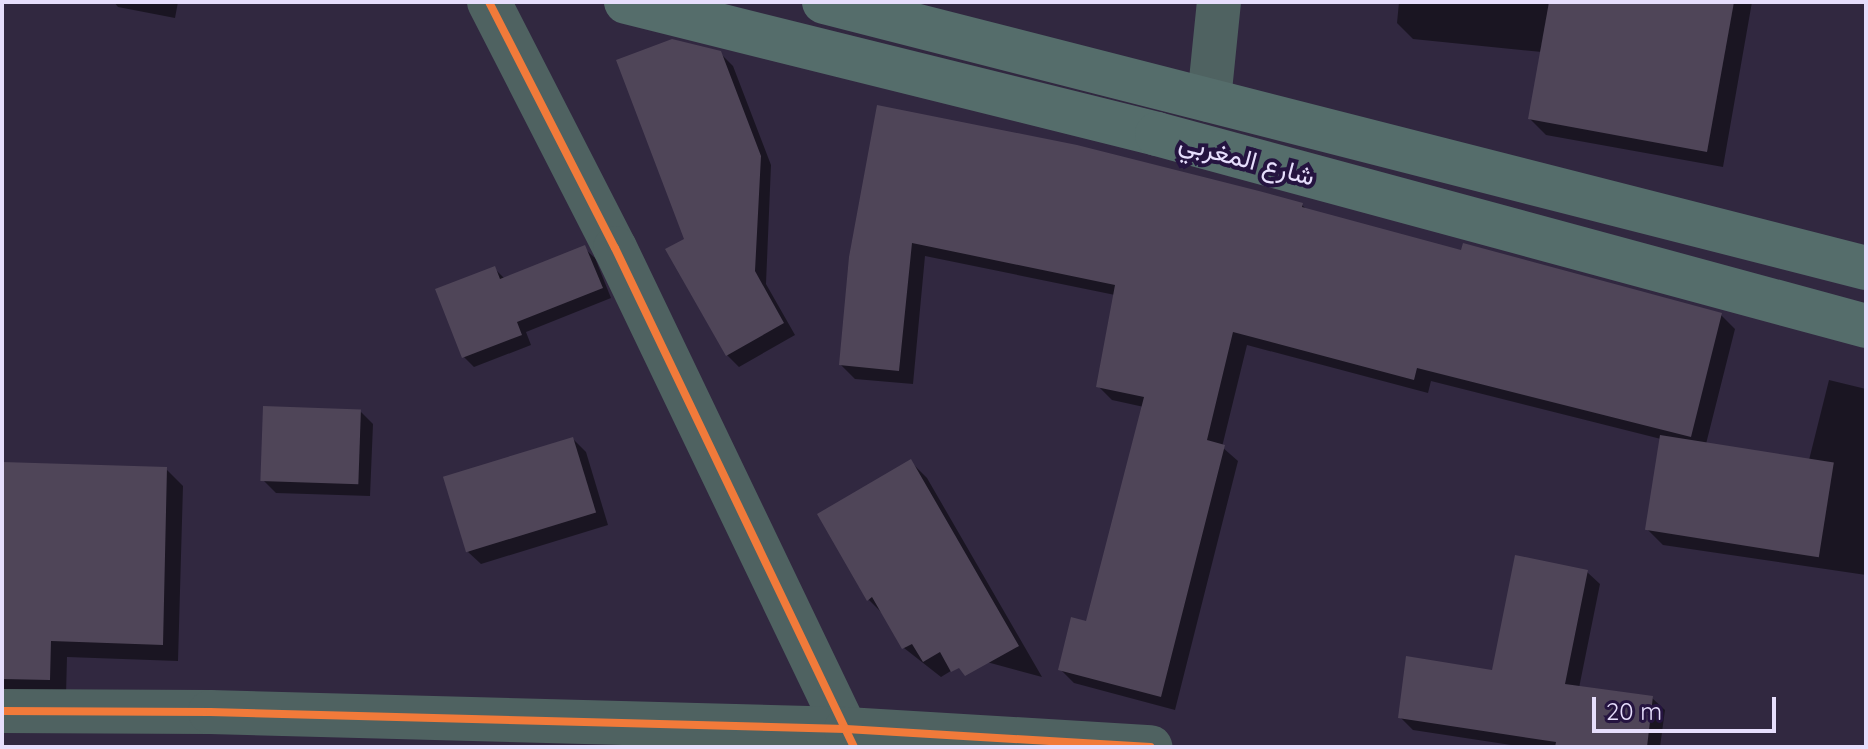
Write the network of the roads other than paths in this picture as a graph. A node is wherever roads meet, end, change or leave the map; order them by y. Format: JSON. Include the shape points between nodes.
{"nodes":[{"id":1,"x":489,"y":2,"type":"edge"},
{"id":2,"x":626,"y":2,"type":"edge"},
{"id":3,"x":824,"y":2,"type":"edge"},
{"id":4,"x":1219,"y":2,"type":"edge"},
{"id":5,"x":1209,"y":100,"type":"junction"},
{"id":6,"x":1866,"y":268,"type":"edge"},
{"id":7,"x":1866,"y":326,"type":"edge"},
{"id":8,"x":2,"y":711,"type":"edge"},
{"id":9,"x":418,"y":732,"type":"edge"},
{"id":10,"x":850,"y":738,"type":"edge"},
{"id":11,"x":1150,"y":747,"type":"edge"}],
"edges":[{"from":1,"to":10,"type":"street","via":[[615,248]]},
{"from":2,"to":7,"type":"main road","name":"شارع المغربي","via":[[1157,134]]},
{"from":3,"to":5,"type":"main road","name":"شارع المغربي"},
{"from":4,"to":5,"type":"street"},
{"from":5,"to":6,"type":"main road","name":"شارع المغربي"},
{"from":8,"to":9,"type":"street"},
{"from":9,"to":10,"type":"street"},
{"from":10,"to":11,"type":"street"}]}
